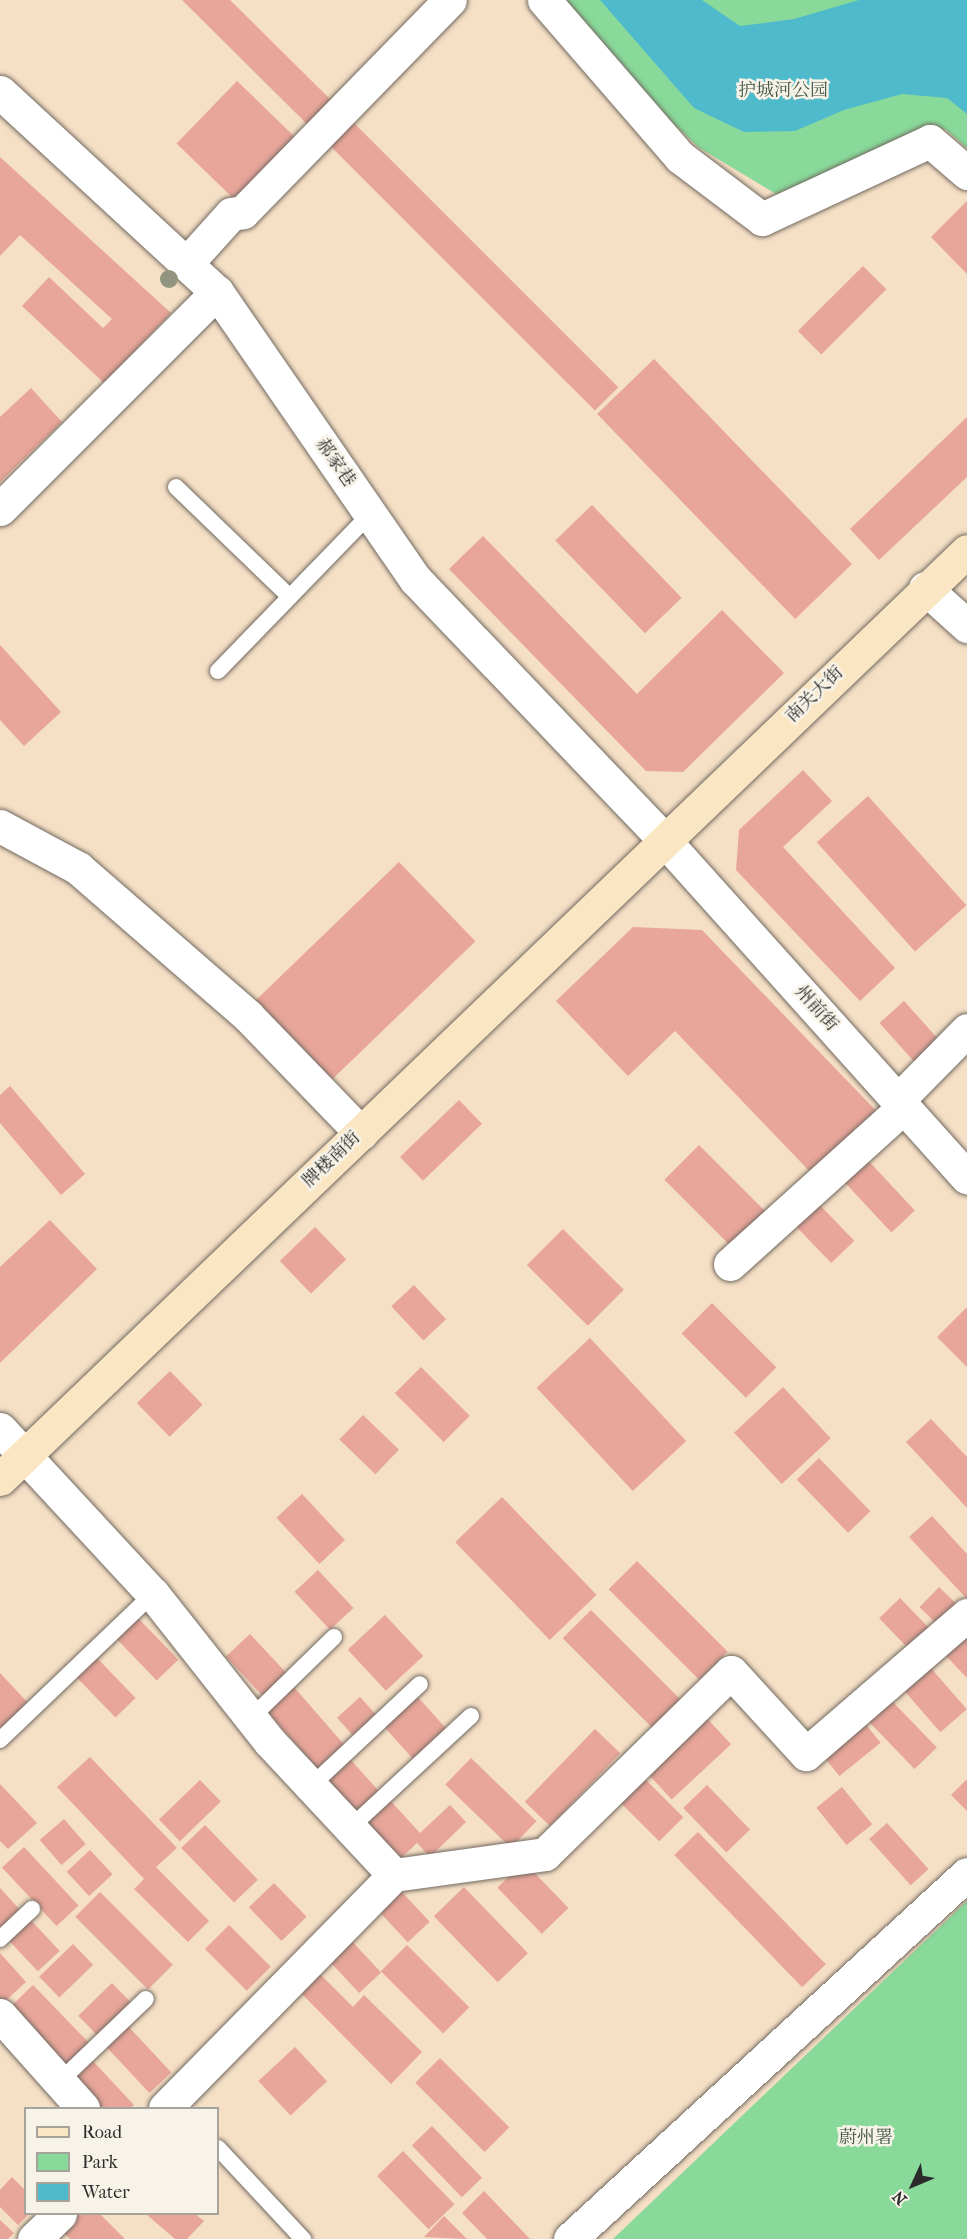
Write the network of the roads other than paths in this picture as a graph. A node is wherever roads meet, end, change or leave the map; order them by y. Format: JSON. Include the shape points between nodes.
{"nodes":[{"id":1,"x":450,"y":0,"type":"edge"},
{"id":2,"x":544,"y":0,"type":"edge"},
{"id":3,"x":0,"y":93,"type":"edge"},
{"id":4,"x":967,"y":173,"type":"edge"},
{"id":5,"x":186,"y":264,"type":"junction"},
{"id":6,"x":217,"y":292,"type":"junction"},
{"id":7,"x":176,"y":487,"type":"dead end"},
{"id":8,"x":0,"y":509,"type":"edge"},
{"id":9,"x":370,"y":514,"type":"junction"},
{"id":10,"x":967,"y":551,"type":"edge"},
{"id":11,"x":926,"y":588,"type":"junction"},
{"id":12,"x":290,"y":597,"type":"junction"},
{"id":13,"x":967,"y":626,"type":"edge"},
{"id":14,"x":219,"y":671,"type":"dead end"},
{"id":15,"x":0,"y":826,"type":"edge"},
{"id":16,"x":665,"y":842,"type":"junction"},
{"id":17,"x":967,"y":1030,"type":"edge"},
{"id":18,"x":901,"y":1103,"type":"junction"},
{"id":19,"x":361,"y":1133,"type":"junction"},
{"id":20,"x":967,"y":1177,"type":"edge"},
{"id":21,"x":730,"y":1264,"type":"dead end"},
{"id":22,"x":0,"y":1429,"type":"edge"},
{"id":23,"x":26,"y":1454,"type":"junction"},
{"id":24,"x":0,"y":1479,"type":"edge"},
{"id":25,"x":153,"y":1594,"type":"junction"},
{"id":26,"x":967,"y":1615,"type":"edge"},
{"id":27,"x":334,"y":1637,"type":"dead end"},
{"id":28,"x":420,"y":1684,"type":"dead end"},
{"id":29,"x":471,"y":1716,"type":"dead end"},
{"id":30,"x":251,"y":1718,"type":"junction"},
{"id":31,"x":0,"y":1740,"type":"edge"},
{"id":32,"x":311,"y":1786,"type":"junction"},
{"id":33,"x":350,"y":1828,"type":"junction"},
{"id":34,"x":967,"y":1874,"type":"edge"},
{"id":35,"x":394,"y":1875,"type":"junction"},
{"id":36,"x":32,"y":1909,"type":"dead end"},
{"id":37,"x":0,"y":1940,"type":"edge"},
{"id":38,"x":146,"y":1999,"type":"dead end"},
{"id":39,"x":0,"y":2015,"type":"edge"},
{"id":40,"x":59,"y":2082,"type":"junction"},
{"id":41,"x":172,"y":2106,"type":"edge"},
{"id":42,"x":81,"y":2107,"type":"edge"},
{"id":43,"x":219,"y":2149,"type":"edge"},
{"id":44,"x":59,"y":2215,"type":"edge"},
{"id":45,"x":34,"y":2239,"type":"edge"},
{"id":46,"x":303,"y":2239,"type":"edge"},
{"id":47,"x":570,"y":2239,"type":"edge"}],
"edges":[{"from":1,"to":5,"type":"street","via":[[243,212],[231,214]]},
{"from":2,"to":4,"type":"street","via":[[680,157],[762,219],[930,141]]},
{"from":3,"to":5,"type":"street","name":"郝家巷"},
{"from":5,"to":6,"type":"street","name":"郝家巷"},
{"from":6,"to":8,"type":"street"},
{"from":6,"to":9,"type":"street","name":"郝家巷"},
{"from":7,"to":12,"type":"lane"},
{"from":9,"to":12,"type":"lane"},
{"from":9,"to":16,"type":"street","name":"郝家巷","via":[[416,579]]},
{"from":10,"to":11,"type":"main road","name":"南关大街"},
{"from":11,"to":13,"type":"street"},
{"from":11,"to":16,"type":"main road","name":"南关大街"},
{"from":12,"to":14,"type":"lane"},
{"from":15,"to":19,"type":"street","via":[[78,868],[248,1016]]},
{"from":16,"to":18,"type":"street","name":"州前街"},
{"from":16,"to":19,"type":"main road","name":"牌楼南街"},
{"from":17,"to":18,"type":"street"},
{"from":18,"to":20,"type":"street","name":"州前街"},
{"from":18,"to":21,"type":"street"},
{"from":19,"to":23,"type":"main road","name":"牌楼南街"},
{"from":22,"to":23,"type":"street"},
{"from":23,"to":24,"type":"main road","name":"牌楼南街"},
{"from":23,"to":25,"type":"street"},
{"from":25,"to":30,"type":"street"},
{"from":25,"to":31,"type":"lane"},
{"from":26,"to":35,"type":"street","via":[[806,1754],[731,1672],[545,1854]]},
{"from":27,"to":30,"type":"lane"},
{"from":28,"to":32,"type":"lane"},
{"from":29,"to":33,"type":"lane"},
{"from":30,"to":32,"type":"street"},
{"from":32,"to":33,"type":"street"},
{"from":33,"to":35,"type":"street"},
{"from":34,"to":47,"type":"street"},
{"from":35,"to":41,"type":"street"},
{"from":36,"to":37,"type":"lane"},
{"from":38,"to":40,"type":"lane"},
{"from":39,"to":40,"type":"street"},
{"from":40,"to":42,"type":"street"},
{"from":43,"to":46,"type":"lane"},
{"from":44,"to":45,"type":"street"}]}
